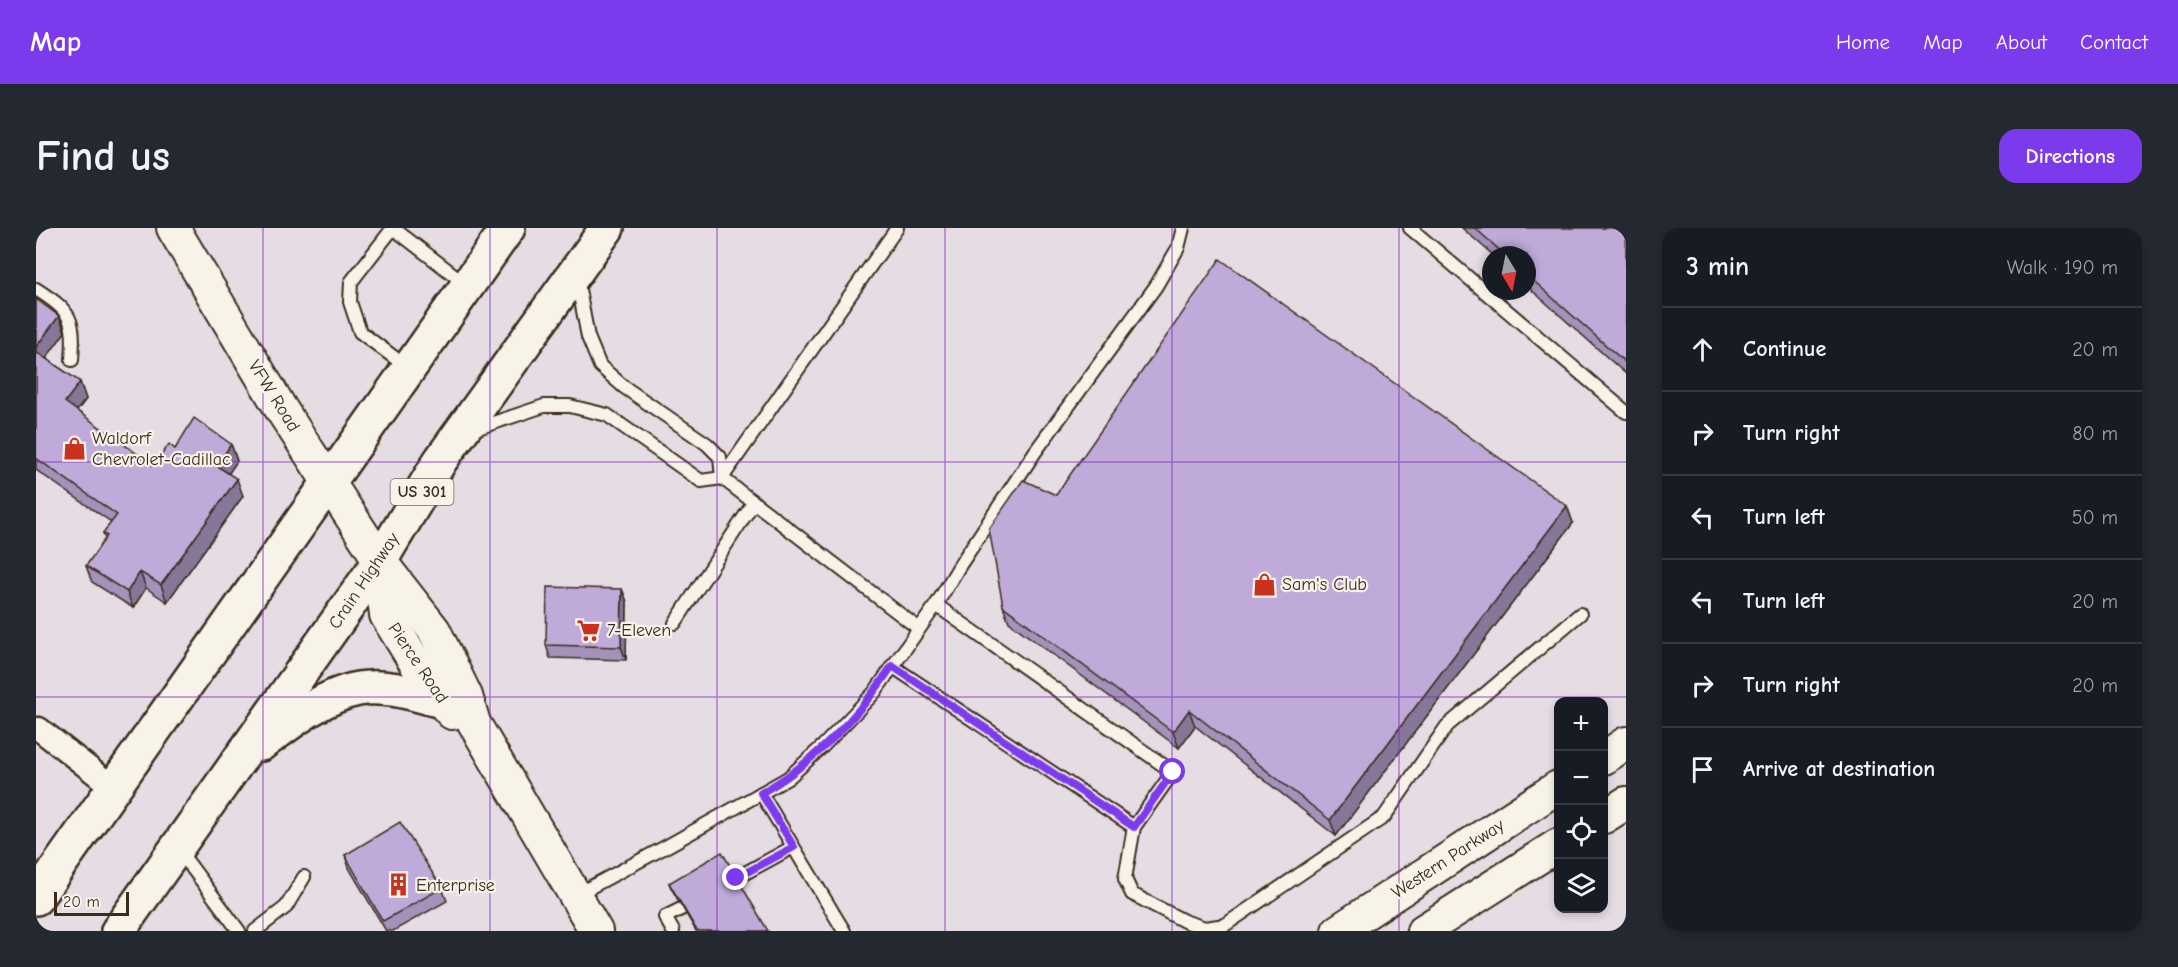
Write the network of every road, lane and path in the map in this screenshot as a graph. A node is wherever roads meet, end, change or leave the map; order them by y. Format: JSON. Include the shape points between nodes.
{"nodes":[{"id":1,"x":173,"y":228,"type":"edge"},
{"id":2,"x":393,"y":228,"type":"edge"},
{"id":3,"x":508,"y":228,"type":"edge"},
{"id":4,"x":607,"y":228,"type":"edge"},
{"id":5,"x":897,"y":228,"type":"edge"},
{"id":6,"x":1183,"y":228,"type":"edge"},
{"id":7,"x":1410,"y":228,"type":"edge"},
{"id":8,"x":575,"y":272,"type":"junction"},
{"id":9,"x":468,"y":286,"type":"junction"},
{"id":10,"x":36,"y":289,"type":"edge"},
{"id":11,"x":72,"y":360,"type":"dead end"},
{"id":12,"x":409,"y":369,"type":"junction"},
{"id":13,"x":1626,"y":412,"type":"edge"},
{"id":14,"x":460,"y":434,"type":"junction"},
{"id":15,"x":722,"y":478,"type":"junction"},
{"id":16,"x":330,"y":483,"type":"junction"},
{"id":17,"x":754,"y":502,"type":"junction"},
{"id":18,"x":380,"y":561,"type":"junction"},
{"id":19,"x":936,"y":605,"type":"junction"},
{"id":20,"x":1580,"y":614,"type":"dead end"},
{"id":21,"x":675,"y":623,"type":"dead end"},
{"id":22,"x":918,"y":628,"type":"junction"},
{"id":23,"x":892,"y":666,"type":"junction"},
{"id":24,"x":441,"y":701,"type":"junction"},
{"id":25,"x":474,"y":723,"type":"junction"},
{"id":26,"x":39,"y":729,"type":"dead end"},
{"id":27,"x":1626,"y":743,"type":"edge"},
{"id":28,"x":1608,"y":755,"type":"edge"},
{"id":29,"x":240,"y":759,"type":"junction"},
{"id":30,"x":114,"y":788,"type":"junction"},
{"id":31,"x":1554,"y":790,"type":"edge"},
{"id":32,"x":761,"y":793,"type":"junction"},
{"id":33,"x":1626,"y":803,"type":"edge"},
{"id":34,"x":1608,"y":814,"type":"edge"},
{"id":35,"x":1134,"y":827,"type":"junction"},
{"id":36,"x":794,"y":847,"type":"junction"},
{"id":37,"x":177,"y":848,"type":"junction"},
{"id":38,"x":1554,"y":849,"type":"edge"},
{"id":39,"x":304,"y":877,"type":"dead end"},
{"id":40,"x":736,"y":878,"type":"edge"},
{"id":41,"x":575,"y":895,"type":"junction"},
{"id":42,"x":36,"y":898,"type":"edge"},
{"id":43,"x":683,"y":908,"type":"edge"},
{"id":44,"x":118,"y":931,"type":"edge"},
{"id":45,"x":239,"y":931,"type":"edge"},
{"id":46,"x":255,"y":931,"type":"edge"},
{"id":47,"x":596,"y":931,"type":"edge"},
{"id":48,"x":673,"y":931,"type":"edge"},
{"id":49,"x":844,"y":931,"type":"edge"},
{"id":50,"x":1338,"y":931,"type":"edge"},
{"id":51,"x":1423,"y":931,"type":"edge"}],
"edges":[{"from":1,"to":16,"type":"main road","name":"VFW Road"},
{"from":2,"to":9,"type":"lane"},
{"from":2,"to":12,"type":"lane","via":[[351,282],[350,302],[360,332]]},
{"from":3,"to":9,"type":"highway"},
{"from":4,"to":8,"type":"highway","name":"Crain Highway","number":"US 301"},
{"from":5,"to":15,"type":"lane"},
{"from":6,"to":19,"type":"lane","via":[[1178,248],[1156,286],[1035,452]]},
{"from":7,"to":13,"type":"lane"},
{"from":8,"to":14,"type":"highway","name":"Crain Highway","number":"US 301"},
{"from":8,"to":15,"type":"lane","via":[[588,337],[600,366],[707,444],[720,457]]},
{"from":9,"to":12,"type":"highway"},
{"from":10,"to":11,"type":"lane","via":[[67,313],[73,325]]},
{"from":12,"to":16,"type":"highway"},
{"from":14,"to":15,"type":"lane","via":[[544,406],[570,406],[607,415],[701,481]]},
{"from":14,"to":18,"type":"highway","name":"Crain Highway","number":"US 301"},
{"from":15,"to":17,"type":"lane"},
{"from":16,"to":18,"type":"main road","name":"VFW Road"},
{"from":16,"to":30,"type":"highway"},
{"from":17,"to":21,"type":"lane"},
{"from":17,"to":22,"type":"lane"},
{"from":18,"to":24,"type":"main road","name":"Pierce Road","via":[[386,615]]},
{"from":18,"to":25,"type":"main road","name":"Pierce Road","via":[[434,630],[466,696]]},
{"from":18,"to":29,"type":"highway","name":"Crain Highway","number":"US 301"},
{"from":19,"to":22,"type":"lane"},
{"from":19,"to":35,"type":"lane","via":[[1173,772]]},
{"from":20,"to":35,"type":"lane","via":[[1448,726],[1384,817],[1225,925],[1205,928],[1132,894],[1125,879]]},
{"from":22,"to":23,"type":"lane"},
{"from":23,"to":32,"type":"lane","via":[[874,693],[823,746],[788,778]]},
{"from":23,"to":35,"type":"lane"},
{"from":24,"to":25,"type":"main road","name":"Pierce Road","via":[[455,716]]},
{"from":24,"to":29,"type":"highway","via":[[389,689],[359,689],[305,712]]},
{"from":25,"to":41,"type":"main road","name":"Pierce Road"},
{"from":26,"to":30,"type":"street"},
{"from":27,"to":28,"type":"main road"},
{"from":29,"to":37,"type":"highway","name":"Crain Highway","number":"US 301"},
{"from":30,"to":42,"type":"highway"},
{"from":31,"to":50,"type":"main road","name":"Western Parkway"},
{"from":32,"to":36,"type":"lane"},
{"from":32,"to":41,"type":"lane"},
{"from":33,"to":34,"type":"main road"},
{"from":36,"to":40,"type":"lane"},
{"from":36,"to":49,"type":"lane"},
{"from":37,"to":44,"type":"highway","name":"Crain Highway","number":"US 301"},
{"from":37,"to":45,"type":"lane"},
{"from":38,"to":51,"type":"main road"},
{"from":39,"to":46,"type":"lane","via":[[286,907]]},
{"from":41,"to":47,"type":"main road","name":"Pierce Road"},
{"from":43,"to":48,"type":"lane","via":[[665,917]]}]}
